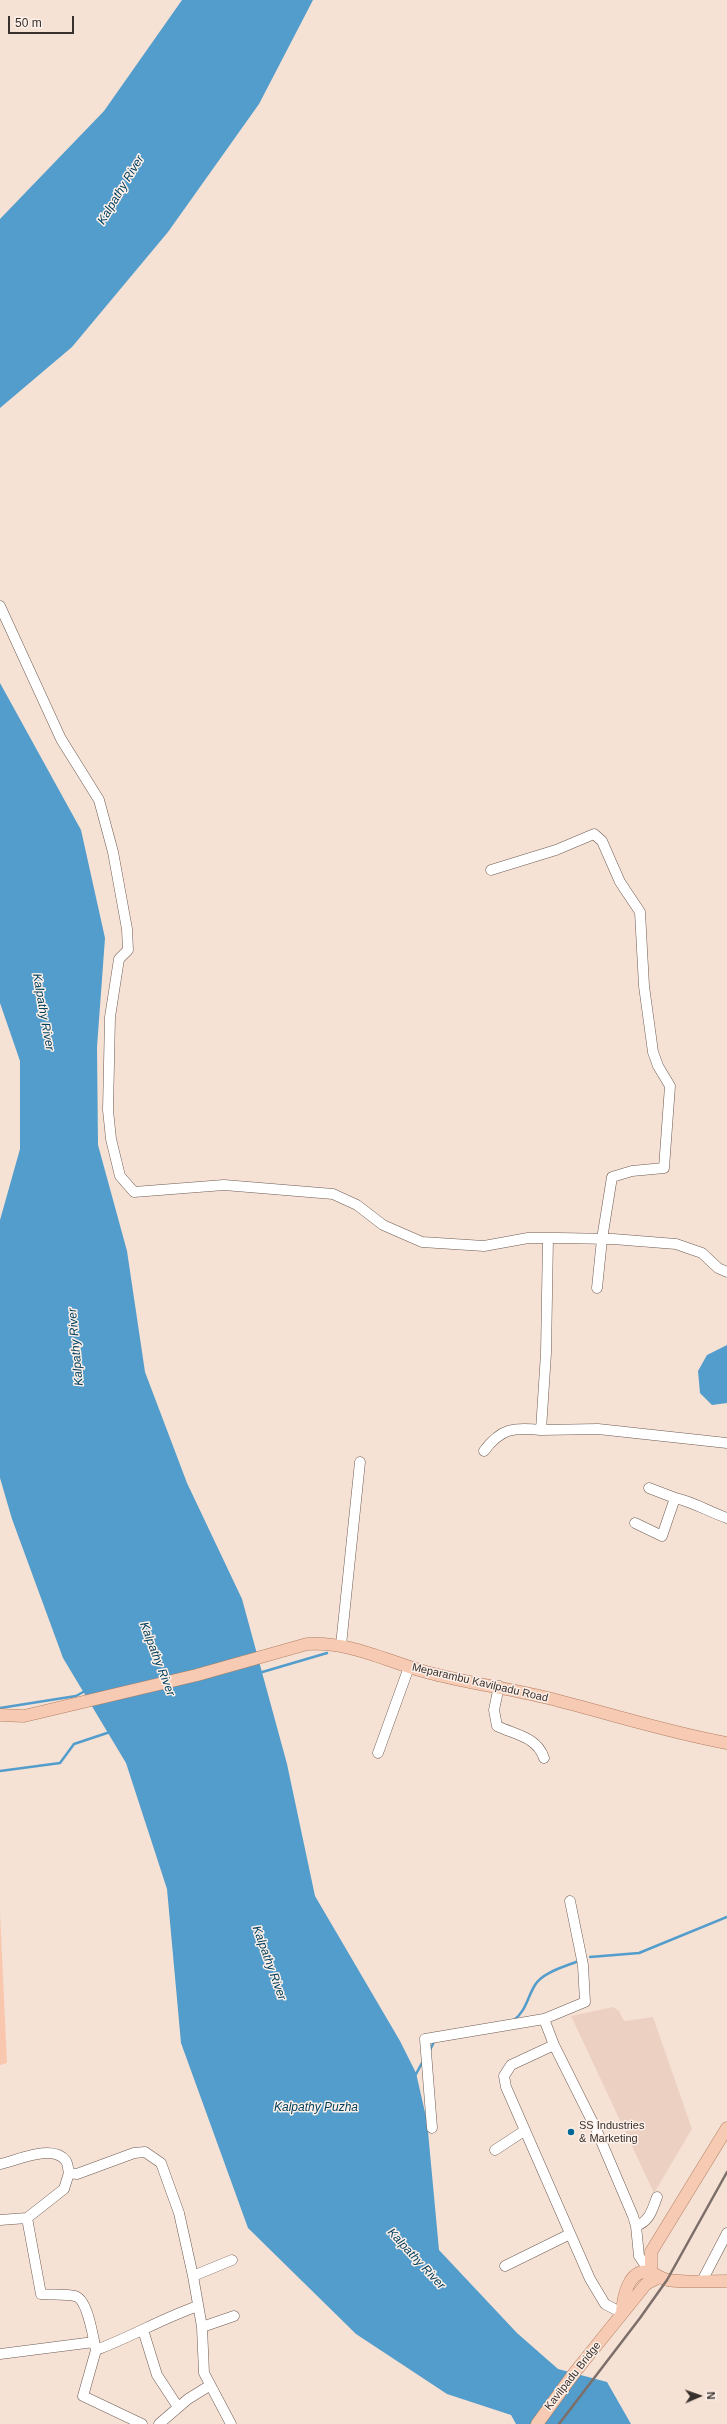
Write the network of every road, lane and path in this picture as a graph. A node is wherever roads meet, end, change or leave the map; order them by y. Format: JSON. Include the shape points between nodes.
{"nodes":[{"id":1,"x":0,"y":606,"type":"edge"},
{"id":2,"x":491,"y":870,"type":"dead end"},
{"id":3,"x":548,"y":1238,"type":"junction"},
{"id":4,"x":602,"y":1239,"type":"junction"},
{"id":5,"x":727,"y":1272,"type":"edge"},
{"id":6,"x":597,"y":1288,"type":"dead end"},
{"id":7,"x":541,"y":1430,"type":"junction"},
{"id":8,"x":727,"y":1443,"type":"edge"},
{"id":9,"x":484,"y":1451,"type":"dead end"},
{"id":10,"x":360,"y":1462,"type":"dead end"},
{"id":11,"x":649,"y":1488,"type":"dead end"},
{"id":12,"x":675,"y":1498,"type":"junction"},
{"id":13,"x":727,"y":1518,"type":"edge"},
{"id":14,"x":635,"y":1523,"type":"dead end"},
{"id":15,"x":341,"y":1645,"type":"junction"},
{"id":16,"x":409,"y":1667,"type":"junction"},
{"id":17,"x":499,"y":1686,"type":"junction"},
{"id":18,"x":0,"y":1715,"type":"edge"},
{"id":19,"x":727,"y":1742,"type":"edge"},
{"id":20,"x":378,"y":1753,"type":"dead end"},
{"id":21,"x":544,"y":1758,"type":"dead end"},
{"id":22,"x":570,"y":1901,"type":"dead end"},
{"id":23,"x":544,"y":2019,"type":"junction"},
{"id":24,"x":554,"y":2045,"type":"junction"},
{"id":25,"x":432,"y":2128,"type":"dead end"},
{"id":26,"x":727,"y":2128,"type":"edge"},
{"id":27,"x":524,"y":2131,"type":"junction"},
{"id":28,"x":495,"y":2150,"type":"dead end"},
{"id":29,"x":0,"y":2164,"type":"edge"},
{"id":30,"x":69,"y":2173,"type":"junction"},
{"id":31,"x":657,"y":2197,"type":"dead end"},
{"id":32,"x":27,"y":2218,"type":"junction"},
{"id":33,"x":0,"y":2220,"type":"edge"},
{"id":34,"x":636,"y":2226,"type":"junction"},
{"id":35,"x":570,"y":2234,"type":"junction"},
{"id":36,"x":727,"y":2234,"type":"edge"},
{"id":37,"x":232,"y":2260,"type":"dead end"},
{"id":38,"x":505,"y":2266,"type":"dead end"},
{"id":39,"x":193,"y":2276,"type":"junction"},
{"id":40,"x":653,"y":2276,"type":"junction"},
{"id":41,"x":702,"y":2281,"type":"junction"},
{"id":42,"x":727,"y":2281,"type":"edge"},
{"id":43,"x":198,"y":2306,"type":"junction"},
{"id":44,"x":622,"y":2313,"type":"junction"},
{"id":45,"x":234,"y":2316,"type":"dead end"},
{"id":46,"x":202,"y":2327,"type":"junction"},
{"id":47,"x":144,"y":2330,"type":"junction"},
{"id":48,"x":95,"y":2346,"type":"junction"},
{"id":49,"x":0,"y":2354,"type":"edge"},
{"id":50,"x":209,"y":2386,"type":"junction"},
{"id":51,"x":178,"y":2407,"type":"junction"},
{"id":52,"x":142,"y":2424,"type":"edge"},
{"id":53,"x":159,"y":2424,"type":"edge"},
{"id":54,"x":230,"y":2424,"type":"edge"},
{"id":55,"x":537,"y":2424,"type":"edge"}],
"edges":[{"from":1,"to":3,"type":"street","via":[[61,739],[99,800],[113,852],[127,929],[128,950],[119,959],[110,1017],[108,1110],[111,1139],[120,1176],[134,1192],[224,1185],[333,1194],[357,1205],[383,1225],[422,1242],[484,1246],[528,1238]]},
{"from":2,"to":4,"type":"street","via":[[556,850],[594,834],[602,841],[620,882],[640,912],[644,986],[653,1052],[670,1086],[664,1168],[632,1171],[612,1177]]},
{"from":3,"to":4,"type":"street"},
{"from":3,"to":7,"type":"street","via":[[546,1353]]},
{"from":4,"to":5,"type":"street","via":[[676,1244],[702,1253],[718,1268]]},
{"from":4,"to":6,"type":"street"},
{"from":7,"to":8,"type":"street","via":[[598,1429]]},
{"from":7,"to":9,"type":"street","via":[[525,1428],[503,1431]]},
{"from":10,"to":15,"type":"street"},
{"from":11,"to":12,"type":"street"},
{"from":12,"to":13,"type":"street","via":[[693,1502]]},
{"from":12,"to":14,"type":"street","via":[[662,1536]]},
{"from":15,"to":16,"type":"main road","name":"Meparambu Kavilpadu Road"},
{"from":15,"to":18,"type":"main road","name":"Meparambu Kavilpadu Road","via":[[306,1644],[197,1675],[24,1716]]},
{"from":16,"to":17,"type":"main road","name":"Meparambu Kavilpadu Road"},
{"from":16,"to":20,"type":"street"},
{"from":17,"to":19,"type":"main road","name":"Meparambu Kavilpadu Road","via":[[669,1731]]},
{"from":17,"to":21,"type":"street","via":[[494,1710],[497,1726],[530,1739],[541,1749]]},
{"from":22,"to":23,"type":"street","via":[[583,1965],[585,2002]]},
{"from":23,"to":24,"type":"street"},
{"from":23,"to":25,"type":"street","via":[[425,2039]]},
{"from":24,"to":27,"type":"street","via":[[511,2065],[504,2076]]},
{"from":24,"to":34,"type":"street","via":[[596,2129]]},
{"from":26,"to":40,"type":"main road","via":[[651,2252]]},
{"from":27,"to":28,"type":"street"},
{"from":27,"to":35,"type":"street"},
{"from":29,"to":30,"type":"street","via":[[41,2153],[56,2154],[66,2161]]},
{"from":30,"to":32,"type":"street","via":[[64,2189]]},
{"from":30,"to":39,"type":"street","via":[[77,2174],[134,2153],[145,2152],[161,2163],[179,2213]]},
{"from":31,"to":34,"type":"street","via":[[650,2215],[644,2223]]},
{"from":32,"to":33,"type":"street"},
{"from":32,"to":48,"type":"street","via":[[41,2294],[77,2296],[82,2301],[91,2323]]},
{"from":34,"to":40,"type":"street","via":[[639,2256]]},
{"from":35,"to":38,"type":"street"},
{"from":35,"to":44,"type":"street","via":[[590,2280],[605,2304]]},
{"from":36,"to":41,"type":"street"},
{"from":37,"to":39,"type":"street"},
{"from":39,"to":43,"type":"street"},
{"from":40,"to":41,"type":"main road","via":[[667,2280]]},
{"from":40,"to":44,"type":"main road","via":[[640,2274],[629,2282],[624,2295]]},
{"from":41,"to":42,"type":"main road"},
{"from":43,"to":46,"type":"street"},
{"from":43,"to":47,"type":"street"},
{"from":44,"to":55,"type":"main road","name":"Kavilpadu Bridge"},
{"from":45,"to":46,"type":"street"},
{"from":46,"to":50,"type":"street","via":[[204,2373]]},
{"from":47,"to":48,"type":"street"},
{"from":47,"to":51,"type":"street","via":[[157,2375]]},
{"from":48,"to":49,"type":"street"},
{"from":48,"to":52,"type":"street","via":[[83,2396]]},
{"from":50,"to":51,"type":"street"},
{"from":50,"to":54,"type":"street"},
{"from":51,"to":53,"type":"street"}]}
